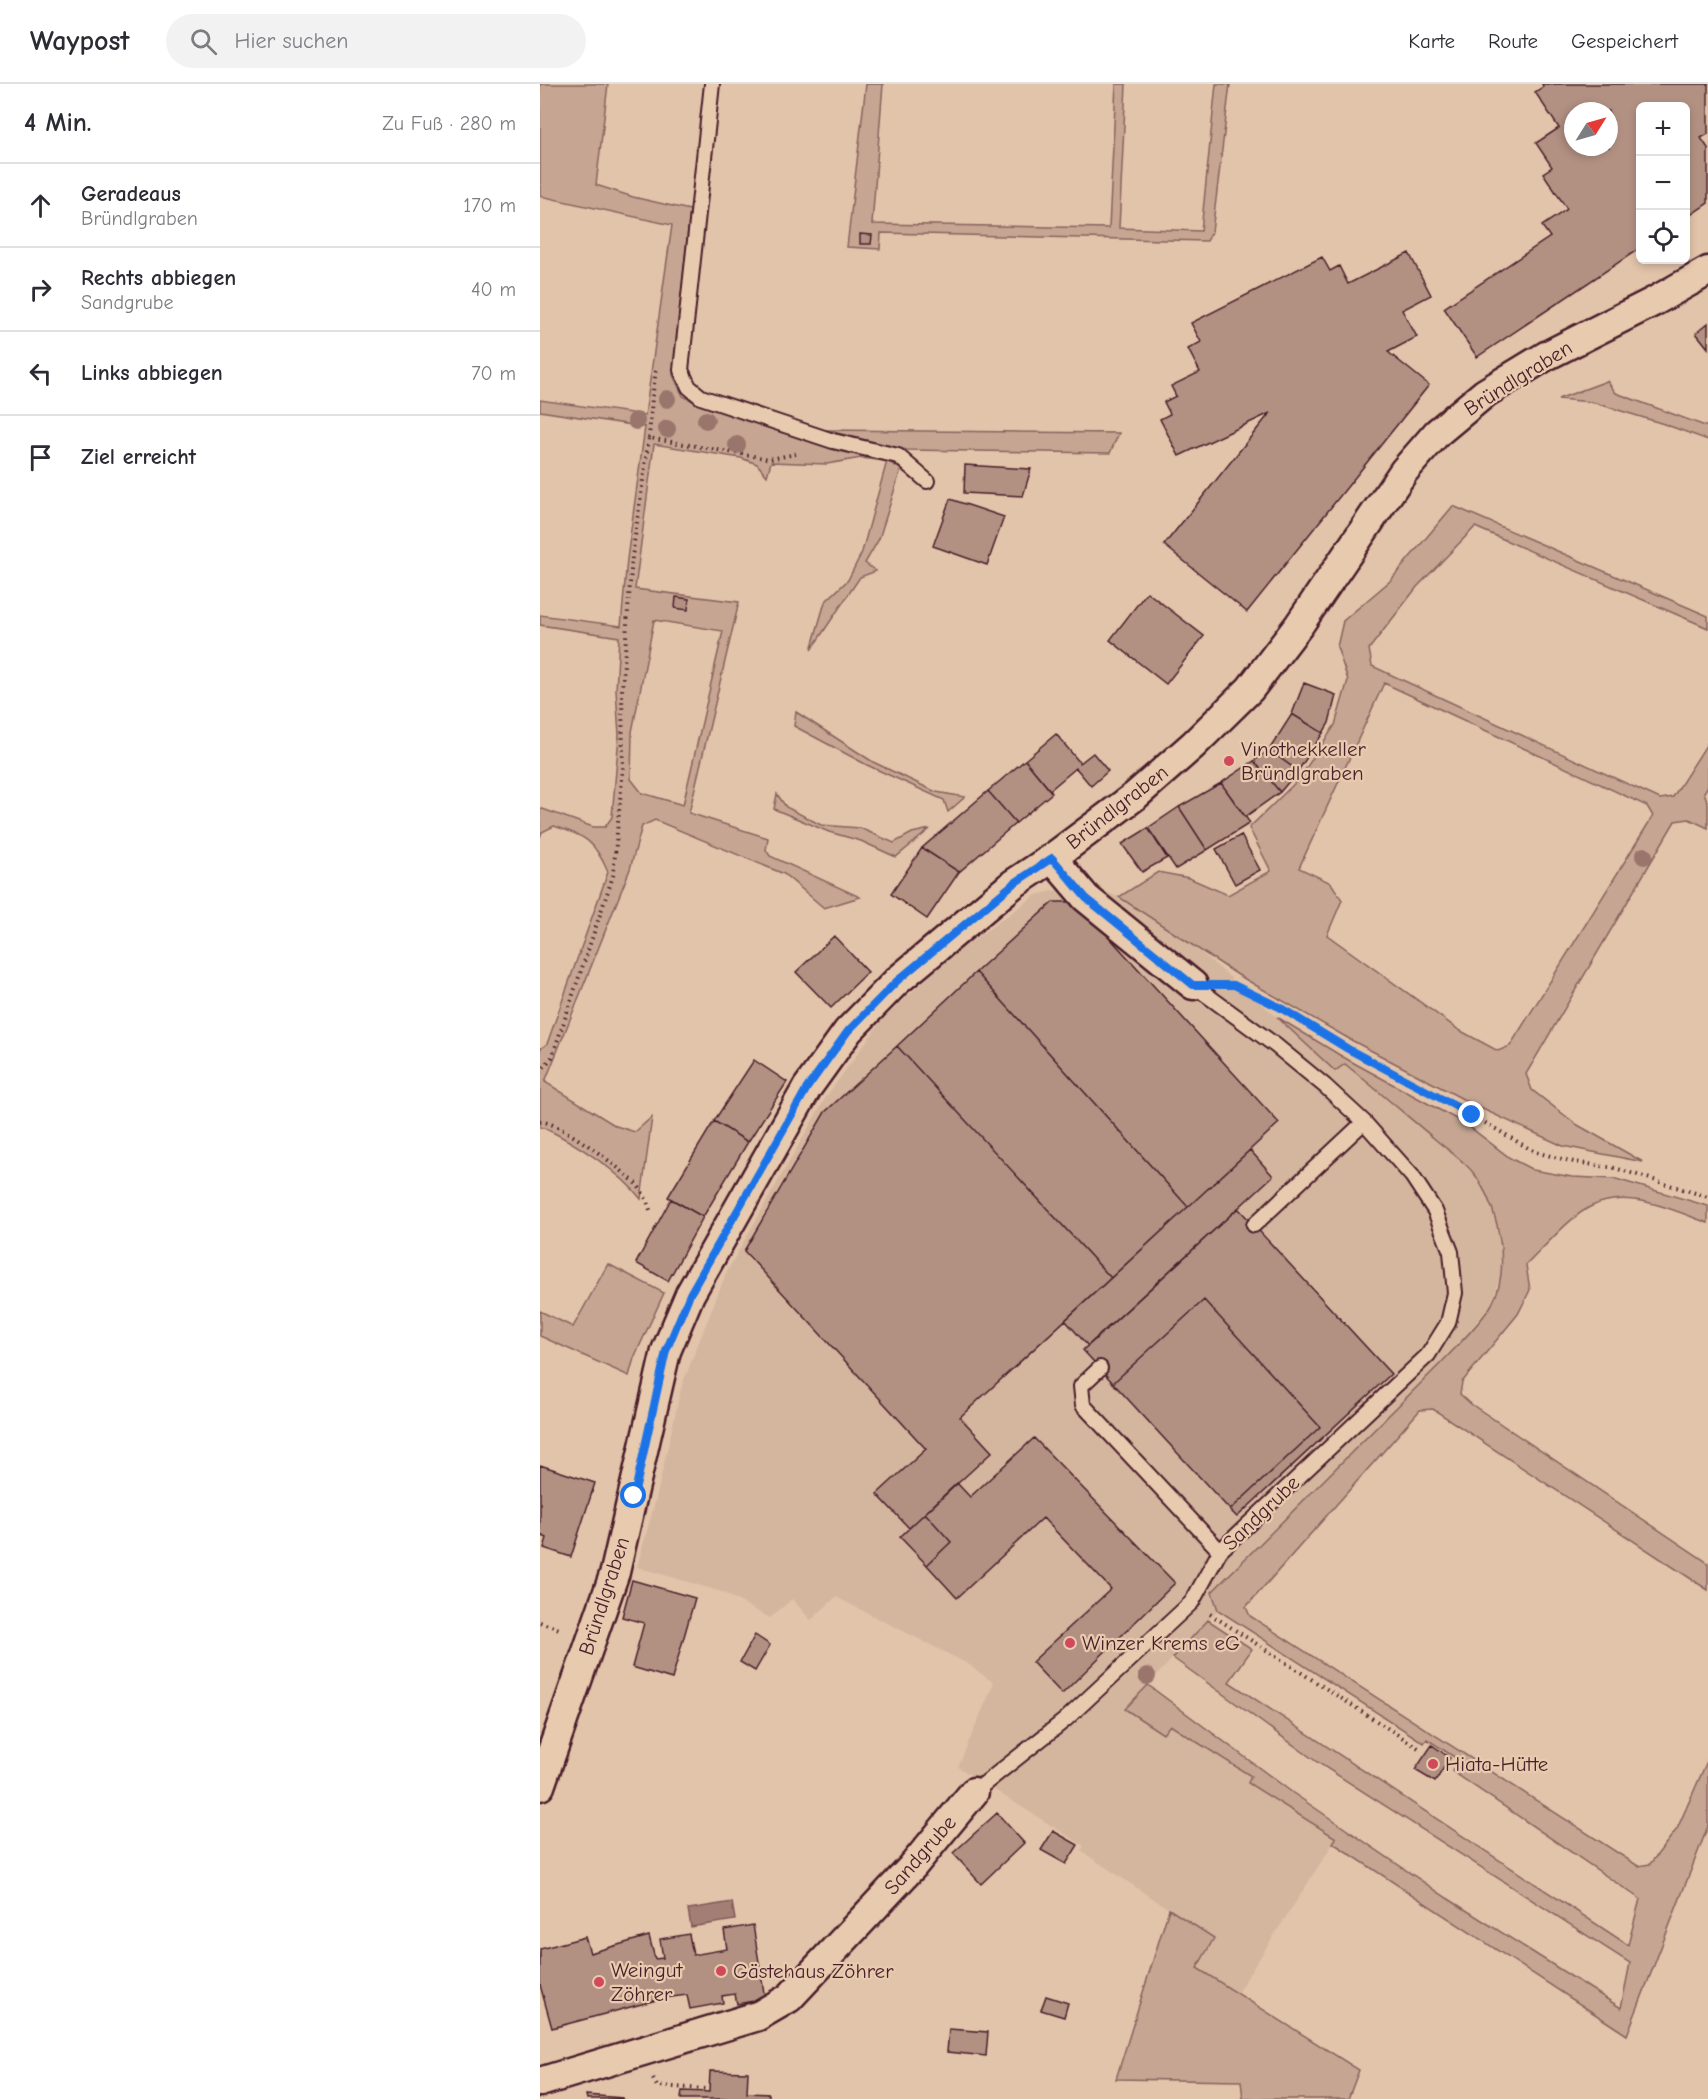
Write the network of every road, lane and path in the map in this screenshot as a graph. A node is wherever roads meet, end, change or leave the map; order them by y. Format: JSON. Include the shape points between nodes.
{"nodes":[{"id":1,"x":712,"y":84,"type":"edge"},
{"id":2,"x":1708,"y":271,"type":"edge"},
{"id":3,"x":652,"y":398,"type":"dead end"},
{"id":4,"x":650,"y":438,"type":"junction"},
{"id":5,"x":833,"y":441,"type":"junction"},
{"id":6,"x":927,"y":481,"type":"dead end"},
{"id":7,"x":1052,"y":858,"type":"junction"},
{"id":8,"x":1193,"y":985,"type":"junction"},
{"id":9,"x":540,"y":1072,"type":"edge"},
{"id":10,"x":540,"y":1122,"type":"edge"},
{"id":11,"x":1364,"y":1122,"type":"junction"},
{"id":12,"x":1708,"y":1197,"type":"edge"},
{"id":13,"x":650,"y":1210,"type":"dead end"},
{"id":14,"x":1254,"y":1225,"type":"dead end"},
{"id":15,"x":1100,"y":1368,"type":"dead end"},
{"id":16,"x":1220,"y":1551,"type":"junction"},
{"id":17,"x":1192,"y":1602,"type":"junction"},
{"id":18,"x":1420,"y":1749,"type":"dead end"},
{"id":19,"x":540,"y":1786,"type":"edge"},
{"id":20,"x":974,"y":1792,"type":"joint"},
{"id":21,"x":640,"y":2051,"type":"junction"},
{"id":22,"x":540,"y":2082,"type":"edge"},
{"id":23,"x":706,"y":2089,"type":"dead end"}],
"edges":[{"from":1,"to":5,"type":"lane","via":[[681,370],[689,387],[701,397]]},
{"from":2,"to":7,"type":"street","name":"Bründlgraben","via":[[1546,356],[1485,393],[1437,433],[1404,471],[1250,689],[1135,796]]},
{"from":3,"to":4,"type":"path"},
{"from":4,"to":5,"type":"path","via":[[770,459],[806,453]]},
{"from":4,"to":9,"type":"path","via":[[632,557],[622,691],[623,768],[613,876],[552,1057]]},
{"from":5,"to":6,"type":"lane","via":[[898,456]]},
{"from":7,"to":8,"type":"street","name":"Sandgrube","via":[[1086,898]]},
{"from":7,"to":19,"type":"street","name":"Bründlgraben","via":[[1013,884],[897,981],[848,1031],[807,1088],[690,1294],[666,1351],[615,1572]]},
{"from":8,"to":11,"type":"lane","name":"Sandgrube","via":[[1275,1045]]},
{"from":8,"to":12,"type":"path","via":[[1234,985],[1535,1152],[1615,1168]]},
{"from":10,"to":13,"type":"path","via":[[546,1120],[572,1134],[636,1183]]},
{"from":11,"to":14,"type":"lane"},
{"from":11,"to":16,"type":"lane","name":"Sandgrube","via":[[1412,1176],[1435,1211],[1451,1252],[1455,1293],[1448,1323],[1428,1355]]},
{"from":15,"to":16,"type":"lane","via":[[1081,1386],[1083,1405]]},
{"from":16,"to":17,"type":"lane","name":"Sandgrube"},
{"from":17,"to":18,"type":"path"},
{"from":17,"to":20,"type":"lane","name":"Sandgrube","via":[[1065,1720]]},
{"from":20,"to":21,"type":"street","name":"Sandgrube","via":[[912,1867],[789,1998],[758,2016]]},
{"from":21,"to":22,"type":"street","name":"Sandgrube"},
{"from":21,"to":23,"type":"path","via":[[657,2086]]}]}
